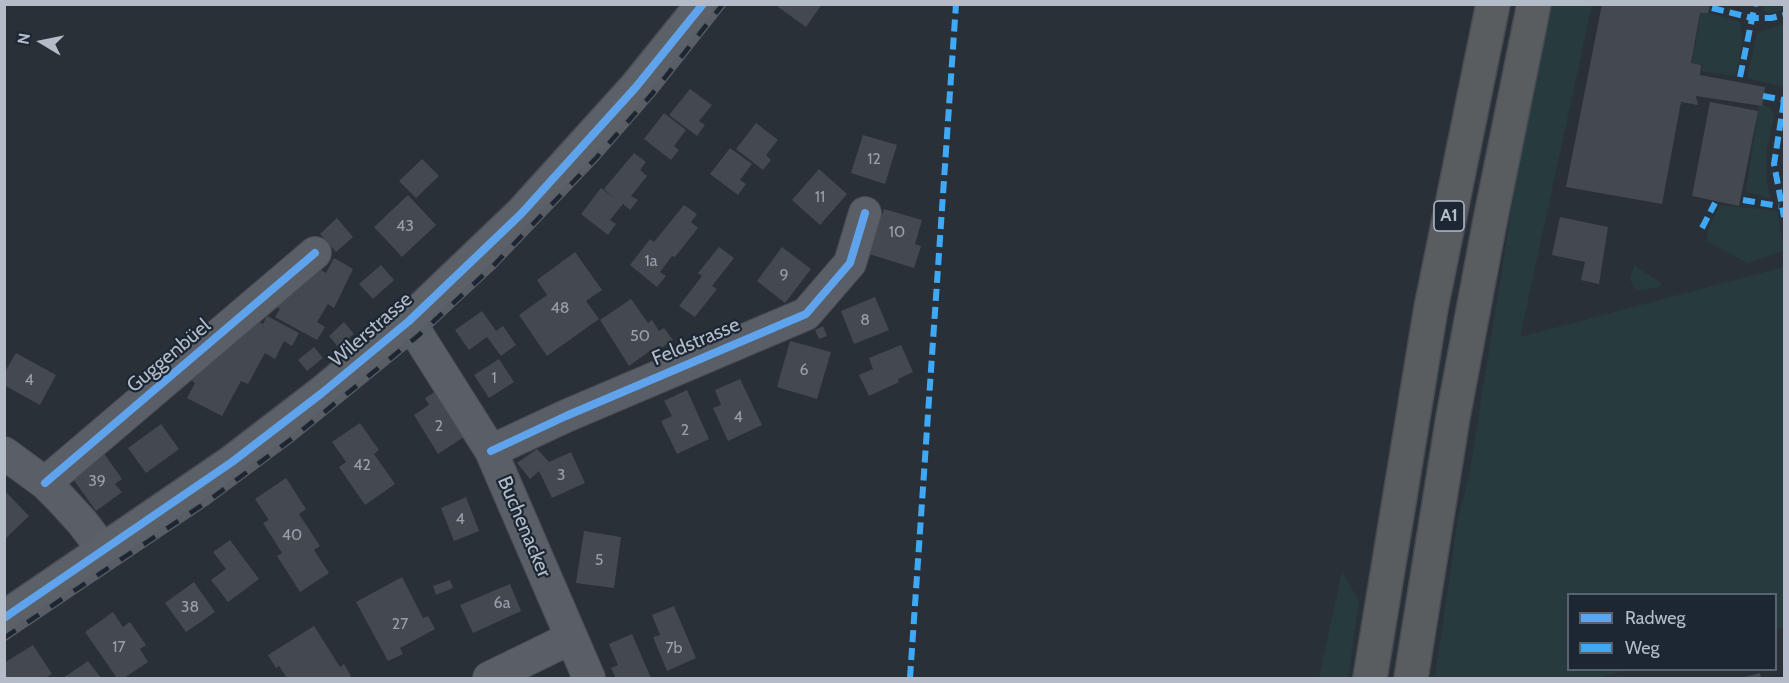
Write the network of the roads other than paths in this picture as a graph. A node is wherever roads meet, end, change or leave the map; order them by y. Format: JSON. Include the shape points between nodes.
{"nodes":[{"id":1,"x":703,"y":4,"type":"edge"},
{"id":2,"x":1493,"y":4,"type":"edge"},
{"id":3,"x":1534,"y":4,"type":"edge"},
{"id":4,"x":865,"y":213,"type":"dead end"},
{"id":5,"x":315,"y":253,"type":"dead end"},
{"id":6,"x":409,"y":321,"type":"junction"},
{"id":7,"x":491,"y":451,"type":"junction"},
{"id":8,"x":4,"y":453,"type":"edge"},
{"id":9,"x":45,"y":483,"type":"junction"},
{"id":10,"x":104,"y":551,"type":"junction"},
{"id":11,"x":4,"y":618,"type":"edge"},
{"id":12,"x":571,"y":638,"type":"junction"},
{"id":13,"x":489,"y":678,"type":"edge"},
{"id":14,"x":589,"y":678,"type":"edge"},
{"id":15,"x":1370,"y":678,"type":"edge"},
{"id":16,"x":1411,"y":678,"type":"edge"}],
"edges":[{"from":1,"to":6,"type":"main road","name":"Wilerstrasse","via":[[636,87],[521,214]]},
{"from":2,"to":15,"type":"highway","number":"A1","via":[[1431,308]]},
{"from":3,"to":16,"type":"highway","number":"A1","via":[[1455,406]]},
{"from":4,"to":7,"type":"street","name":"Feldstrasse","via":[[850,263],[806,314]]},
{"from":5,"to":9,"type":"street","name":"Guggenbüel"},
{"from":6,"to":7,"type":"street","name":"Buchenacker"},
{"from":6,"to":10,"type":"main road","name":"Wilerstrasse","via":[[232,462]]},
{"from":7,"to":12,"type":"street","name":"Buchenacker"},
{"from":8,"to":9,"type":"street"},
{"from":9,"to":10,"type":"street"},
{"from":10,"to":11,"type":"main road","name":"Wilerstrasse"},
{"from":12,"to":13,"type":"street"},
{"from":12,"to":14,"type":"street","name":"Buchenacker"}]}
